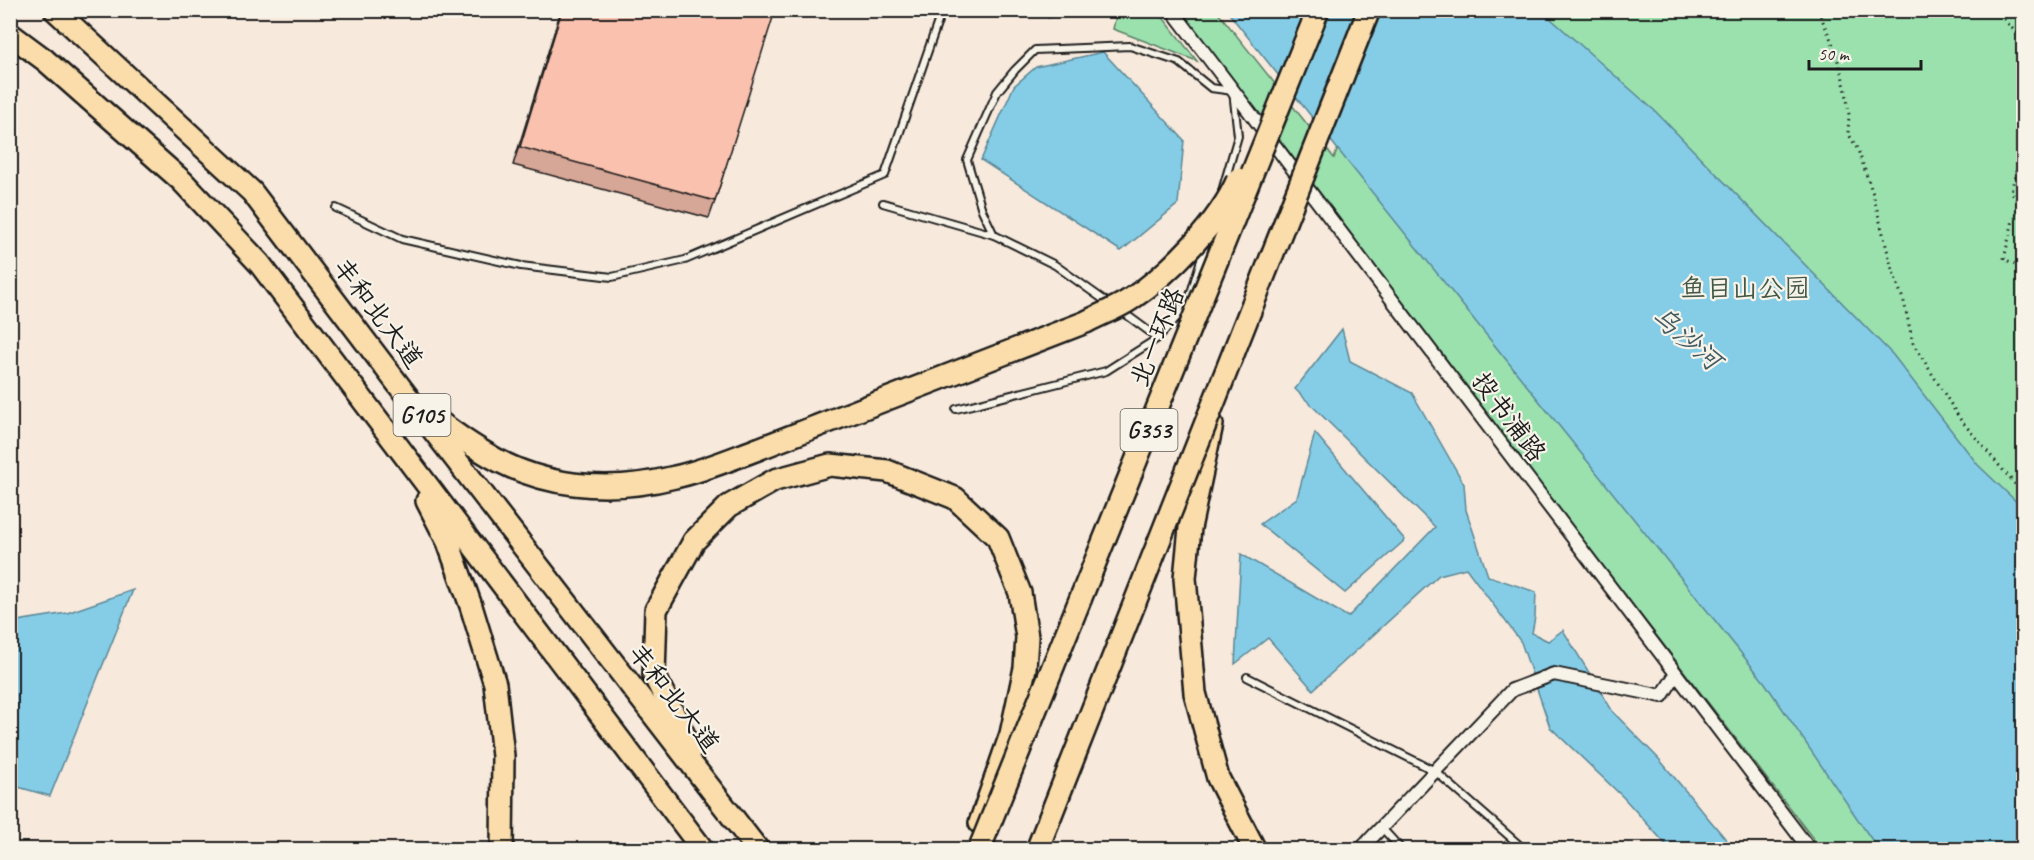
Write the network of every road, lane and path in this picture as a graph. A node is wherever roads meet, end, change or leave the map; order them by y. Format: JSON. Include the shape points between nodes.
{"nodes":[{"id":1,"x":55,"y":10,"type":"edge"},
{"id":2,"x":942,"y":10,"type":"edge"},
{"id":3,"x":1172,"y":10,"type":"edge"},
{"id":4,"x":1304,"y":10,"type":"edge"},
{"id":5,"x":1318,"y":10,"type":"edge"},
{"id":6,"x":1369,"y":10,"type":"edge"},
{"id":7,"x":1818,"y":10,"type":"edge"},
{"id":8,"x":1996,"y":10,"type":"edge"},
{"id":9,"x":10,"y":34,"type":"edge"},
{"id":10,"x":2024,"y":42,"type":"edge"},
{"id":11,"x":1233,"y":91,"type":"junction"},
{"id":12,"x":2024,"y":142,"type":"edge"},
{"id":13,"x":883,"y":203,"type":"dead end"},
{"id":14,"x":336,"y":208,"type":"dead end"},
{"id":15,"x":2023,"y":210,"type":"edge"},
{"id":16,"x":994,"y":235,"type":"junction"},
{"id":17,"x":2024,"y":268,"type":"edge"},
{"id":18,"x":1158,"y":338,"type":"junction"},
{"id":19,"x":1218,"y":394,"type":"junction"},
{"id":20,"x":413,"y":404,"type":"junction"},
{"id":21,"x":956,"y":409,"type":"dead end"},
{"id":22,"x":402,"y":453,"type":"junction"},
{"id":23,"x":2024,"y":495,"type":"edge"},
{"id":24,"x":1676,"y":674,"type":"junction"},
{"id":25,"x":1247,"y":676,"type":"dead end"},
{"id":26,"x":1435,"y":771,"type":"junction"},
{"id":27,"x":712,"y":791,"type":"junction"},
{"id":28,"x":1381,"y":827,"type":"junction"},
{"id":29,"x":502,"y":849,"type":"edge"},
{"id":30,"x":702,"y":849,"type":"edge"},
{"id":31,"x":758,"y":849,"type":"edge"},
{"id":32,"x":971,"y":849,"type":"edge"},
{"id":33,"x":979,"y":849,"type":"edge"},
{"id":34,"x":1037,"y":849,"type":"edge"},
{"id":35,"x":1255,"y":849,"type":"edge"},
{"id":36,"x":1360,"y":849,"type":"edge"},
{"id":37,"x":1402,"y":849,"type":"edge"},
{"id":38,"x":1525,"y":849,"type":"edge"},
{"id":39,"x":1810,"y":849,"type":"edge"}],
"edges":[{"from":1,"to":20,"type":"highway","name":"丰和北大道","number":"G105","via":[[252,192]]},
{"from":2,"to":14,"type":"lane","via":[[885,176],[685,260],[612,277],[521,266],[402,239]]},
{"from":3,"to":11,"type":"street","name":"投书浦路"},
{"from":4,"to":20,"type":"highway","bridge":true,"via":[[1233,191],[1209,227],[1161,276],[1130,300],[1086,322],[758,449],[677,477],[633,486],[558,482],[517,469],[482,452]]},
{"from":5,"to":33,"type":"highway","name":"北一环路","number":"G353","bridge":true},
{"from":6,"to":19,"type":"highway","number":"G353","bridge":true},
{"from":7,"to":23,"type":"path","via":[[1841,71],[1849,115],[1848,133],[1874,194],[1913,343],[1960,419]]},
{"from":8,"to":10,"type":"path"},
{"from":9,"to":22,"type":"highway","number":"G105","via":[[182,181],[260,264]]},
{"from":11,"to":16,"type":"lane","via":[[1210,88],[1179,62],[1130,46],[1035,50],[997,92],[967,160]]},
{"from":11,"to":18,"type":"lane","via":[[1239,136],[1190,296]]},
{"from":11,"to":24,"type":"street","name":"投书浦路"},
{"from":12,"to":15,"type":"path","via":[[2011,191]]},
{"from":13,"to":16,"type":"lane"},
{"from":15,"to":17,"type":"path","via":[[2013,220],[2004,259]]},
{"from":16,"to":18,"type":"lane","via":[[1055,265]]},
{"from":18,"to":21,"type":"lane","via":[[1106,371]]},
{"from":19,"to":34,"type":"highway","number":"G353","bridge":true},
{"from":19,"to":35,"type":"highway","bridge":true,"via":[[1190,528],[1185,578],[1195,693],[1218,778]]},
{"from":20,"to":27,"type":"highway","name":"丰和北大道","number":"G105"},
{"from":22,"to":29,"type":"highway","via":[[448,542],[495,684],[503,756]]},
{"from":22,"to":30,"type":"highway","number":"G105"},
{"from":24,"to":26,"type":"street","via":[[1662,696],[1554,674],[1512,690]]},
{"from":24,"to":39,"type":"street","name":"投书浦路"},
{"from":25,"to":26,"type":"lane"},
{"from":26,"to":28,"type":"street"},
{"from":26,"to":38,"type":"lane"},
{"from":27,"to":31,"type":"highway","name":"丰和北大道","number":"G105"},
{"from":27,"to":32,"type":"highway","via":[[654,675],[656,610],[694,541],[729,506],[775,480],[830,465],[887,471],[955,498],[998,538],[1020,593],[1027,637],[1025,668],[1011,734]]},
{"from":28,"to":36,"type":"street"},
{"from":28,"to":37,"type":"lane"}]}
